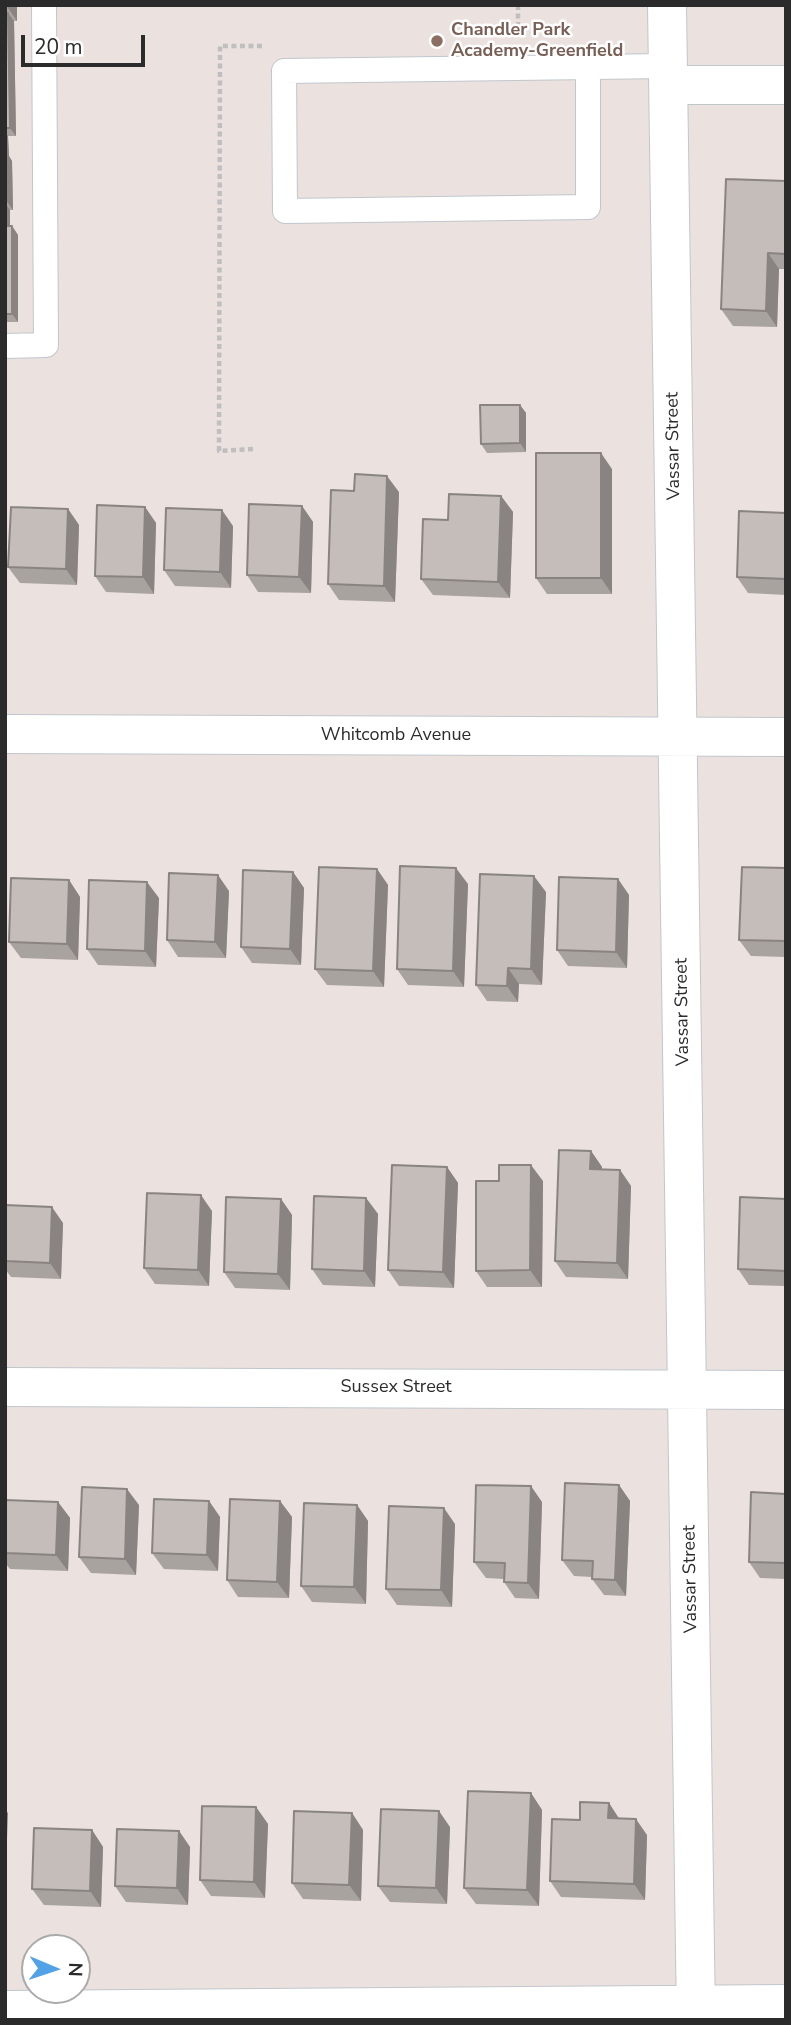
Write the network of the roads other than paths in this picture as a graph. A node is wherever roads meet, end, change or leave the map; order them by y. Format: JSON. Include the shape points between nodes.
{"nodes":[{"id":1,"x":44,"y":5,"type":"edge"},
{"id":2,"x":667,"y":5,"type":"edge"},
{"id":3,"x":588,"y":67,"type":"junction"},
{"id":4,"x":668,"y":76,"type":"junction"},
{"id":5,"x":786,"y":85,"type":"edge"},
{"id":6,"x":5,"y":346,"type":"edge"},
{"id":7,"x":5,"y":734,"type":"edge"},
{"id":8,"x":679,"y":737,"type":"junction"},
{"id":9,"x":786,"y":737,"type":"edge"},
{"id":10,"x":5,"y":1387,"type":"edge"},
{"id":11,"x":688,"y":1389,"type":"junction"},
{"id":12,"x":786,"y":1390,"type":"edge"},
{"id":13,"x":786,"y":2004,"type":"edge"},
{"id":14,"x":5,"y":2010,"type":"edge"},
{"id":15,"x":696,"y":2012,"type":"edge"}],
"edges":[{"from":1,"to":6,"type":"lane","via":[[46,345]]},
{"from":2,"to":4,"type":"street","name":"Vassar Street"},
{"from":3,"to":3,"type":"lane","via":[[284,71],[285,211],[588,207]]},
{"from":3,"to":4,"type":"lane"},
{"from":4,"to":5,"type":"street"},
{"from":4,"to":8,"type":"street","name":"Vassar Street"},
{"from":7,"to":8,"type":"street","name":"Whitcomb Avenue"},
{"from":8,"to":9,"type":"street","name":"Whitcomb Avenue"},
{"from":8,"to":11,"type":"street","name":"Vassar Street"},
{"from":10,"to":11,"type":"street","name":"Sussex Street"},
{"from":11,"to":12,"type":"street","name":"Sussex Street"},
{"from":11,"to":15,"type":"street","name":"Vassar Street"},
{"from":13,"to":15,"type":"street"},
{"from":14,"to":15,"type":"street"}]}
